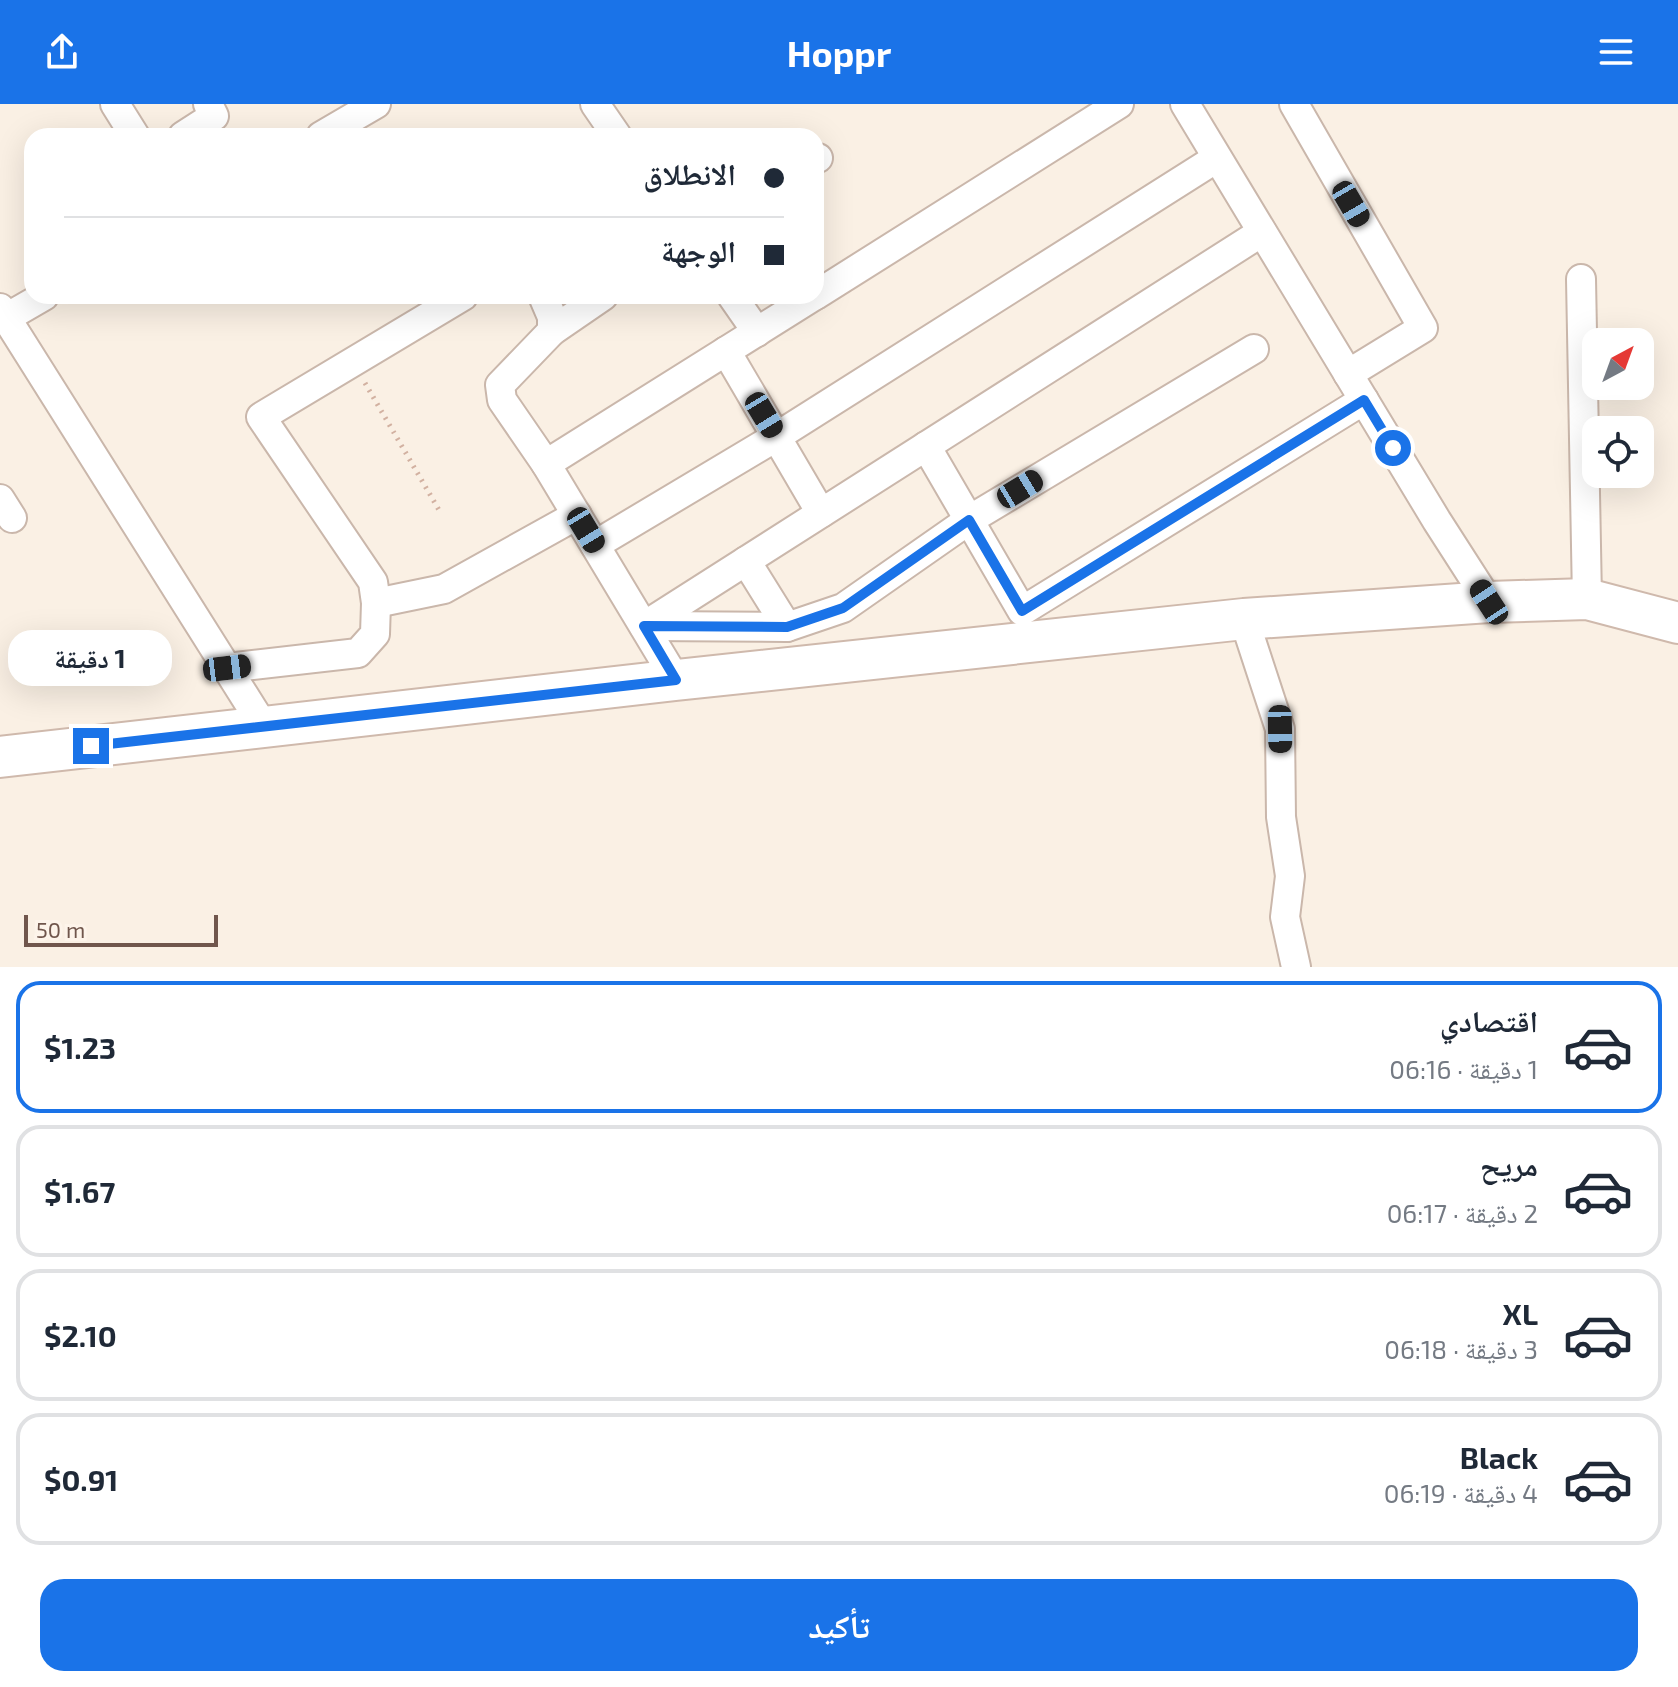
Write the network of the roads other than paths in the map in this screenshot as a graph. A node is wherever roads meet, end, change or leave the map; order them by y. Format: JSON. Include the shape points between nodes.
{"nodes":[{"id":1,"x":115,"y":104,"type":"edge"},
{"id":2,"x":208,"y":104,"type":"edge"},
{"id":3,"x":376,"y":104,"type":"edge"},
{"id":4,"x":595,"y":104,"type":"edge"},
{"id":5,"x":1119,"y":104,"type":"edge"},
{"id":6,"x":1185,"y":104,"type":"edge"},
{"id":7,"x":1294,"y":104,"type":"edge"},
{"id":8,"x":130,"y":128,"type":"edge"},
{"id":9,"x":195,"y":128,"type":"edge"},
{"id":10,"x":335,"y":128,"type":"edge"},
{"id":11,"x":612,"y":128,"type":"edge"},
{"id":12,"x":1217,"y":158,"type":"junction"},
{"id":13,"x":1262,"y":232,"type":"junction"},
{"id":14,"x":1581,"y":279,"type":"dead end"},
{"id":15,"x":824,"y":289,"type":"edge"},
{"id":16,"x":25,"y":304,"type":"edge"},
{"id":17,"x":450,"y":304,"type":"edge"},
{"id":18,"x":546,"y":304,"type":"edge"},
{"id":19,"x":591,"y":304,"type":"edge"},
{"id":20,"x":738,"y":304,"type":"edge"},
{"id":21,"x":801,"y":304,"type":"edge"},
{"id":22,"x":3,"y":313,"type":"edge"},
{"id":23,"x":552,"y":331,"type":"junction"},
{"id":24,"x":757,"y":332,"type":"junction"},
{"id":25,"x":11,"y":348,"type":"edge"},
{"id":26,"x":1254,"y":349,"type":"dead end"},
{"id":27,"x":726,"y":351,"type":"junction"},
{"id":28,"x":1348,"y":374,"type":"junction"},
{"id":29,"x":1364,"y":400,"type":"junction"},
{"id":30,"x":776,"y":437,"type":"junction"},
{"id":31,"x":926,"y":446,"type":"junction"},
{"id":32,"x":546,"y":464,"type":"junction"},
{"id":33,"x":821,"y":513,"type":"junction"},
{"id":34,"x":577,"y":515,"type":"junction"},
{"id":35,"x":969,"y":520,"type":"junction"},
{"id":36,"x":595,"y":545,"type":"junction"},
{"id":37,"x":746,"y":561,"type":"junction"},
{"id":38,"x":1587,"y":599,"type":"junction"},
{"id":39,"x":1489,"y":602,"type":"junction"},
{"id":40,"x":376,"y":603,"type":"junction"},
{"id":41,"x":1244,"y":619,"type":"junction"},
{"id":42,"x":1678,"y":623,"type":"edge"},
{"id":43,"x":644,"y":626,"type":"junction"},
{"id":44,"x":787,"y":627,"type":"junction"},
{"id":45,"x":227,"y":668,"type":"junction"},
{"id":46,"x":676,"y":680,"type":"junction"},
{"id":47,"x":264,"y":727,"type":"junction"},
{"id":48,"x":0,"y":757,"type":"edge"},
{"id":49,"x":1296,"y":967,"type":"edge"}],
"edges":[{"from":1,"to":8,"type":"street"},
{"from":2,"to":9,"type":"street","via":[[214,116]]},
{"from":3,"to":10,"type":"street"},
{"from":4,"to":11,"type":"street"},
{"from":5,"to":15,"type":"street"},
{"from":6,"to":12,"type":"street"},
{"from":7,"to":28,"type":"street","via":[[1423,328]]},
{"from":12,"to":13,"type":"street"},
{"from":12,"to":30,"type":"street"},
{"from":13,"to":28,"type":"street"},
{"from":13,"to":31,"type":"street"},
{"from":14,"to":38,"type":"street"},
{"from":16,"to":22,"type":"street"},
{"from":17,"to":40,"type":"street","via":[[261,417],[373,582]]},
{"from":18,"to":23,"type":"street"},
{"from":19,"to":23,"type":"street"},
{"from":20,"to":24,"type":"street"},
{"from":21,"to":24,"type":"street"},
{"from":22,"to":25,"type":"street"},
{"from":23,"to":32,"type":"street","via":[[500,385],[502,400]]},
{"from":24,"to":27,"type":"street"},
{"from":25,"to":45,"type":"street"},
{"from":26,"to":35,"type":"street"},
{"from":27,"to":30,"type":"street"},
{"from":27,"to":32,"type":"street"},
{"from":28,"to":29,"type":"street"},
{"from":29,"to":35,"type":"street","via":[[1022,611]]},
{"from":29,"to":39,"type":"street"},
{"from":30,"to":33,"type":"street"},
{"from":30,"to":36,"type":"street"},
{"from":31,"to":33,"type":"street"},
{"from":31,"to":35,"type":"street"},
{"from":32,"to":34,"type":"street"},
{"from":33,"to":37,"type":"street"},
{"from":34,"to":36,"type":"street"},
{"from":34,"to":40,"type":"street","via":[[444,589]]},
{"from":35,"to":44,"type":"street","via":[[843,608]]},
{"from":36,"to":43,"type":"street"},
{"from":37,"to":43,"type":"street"},
{"from":37,"to":44,"type":"street"},
{"from":38,"to":39,"type":"main road"},
{"from":38,"to":42,"type":"main road"},
{"from":39,"to":41,"type":"main road"},
{"from":40,"to":45,"type":"street","via":[[375,634],[358,653]]},
{"from":41,"to":46,"type":"main road"},
{"from":41,"to":49,"type":"street","via":[[1280,729],[1281,817],[1290,876],[1285,917]]},
{"from":43,"to":44,"type":"street"},
{"from":43,"to":46,"type":"street"},
{"from":45,"to":47,"type":"street"},
{"from":46,"to":47,"type":"main road"},
{"from":47,"to":48,"type":"main road"}]}
